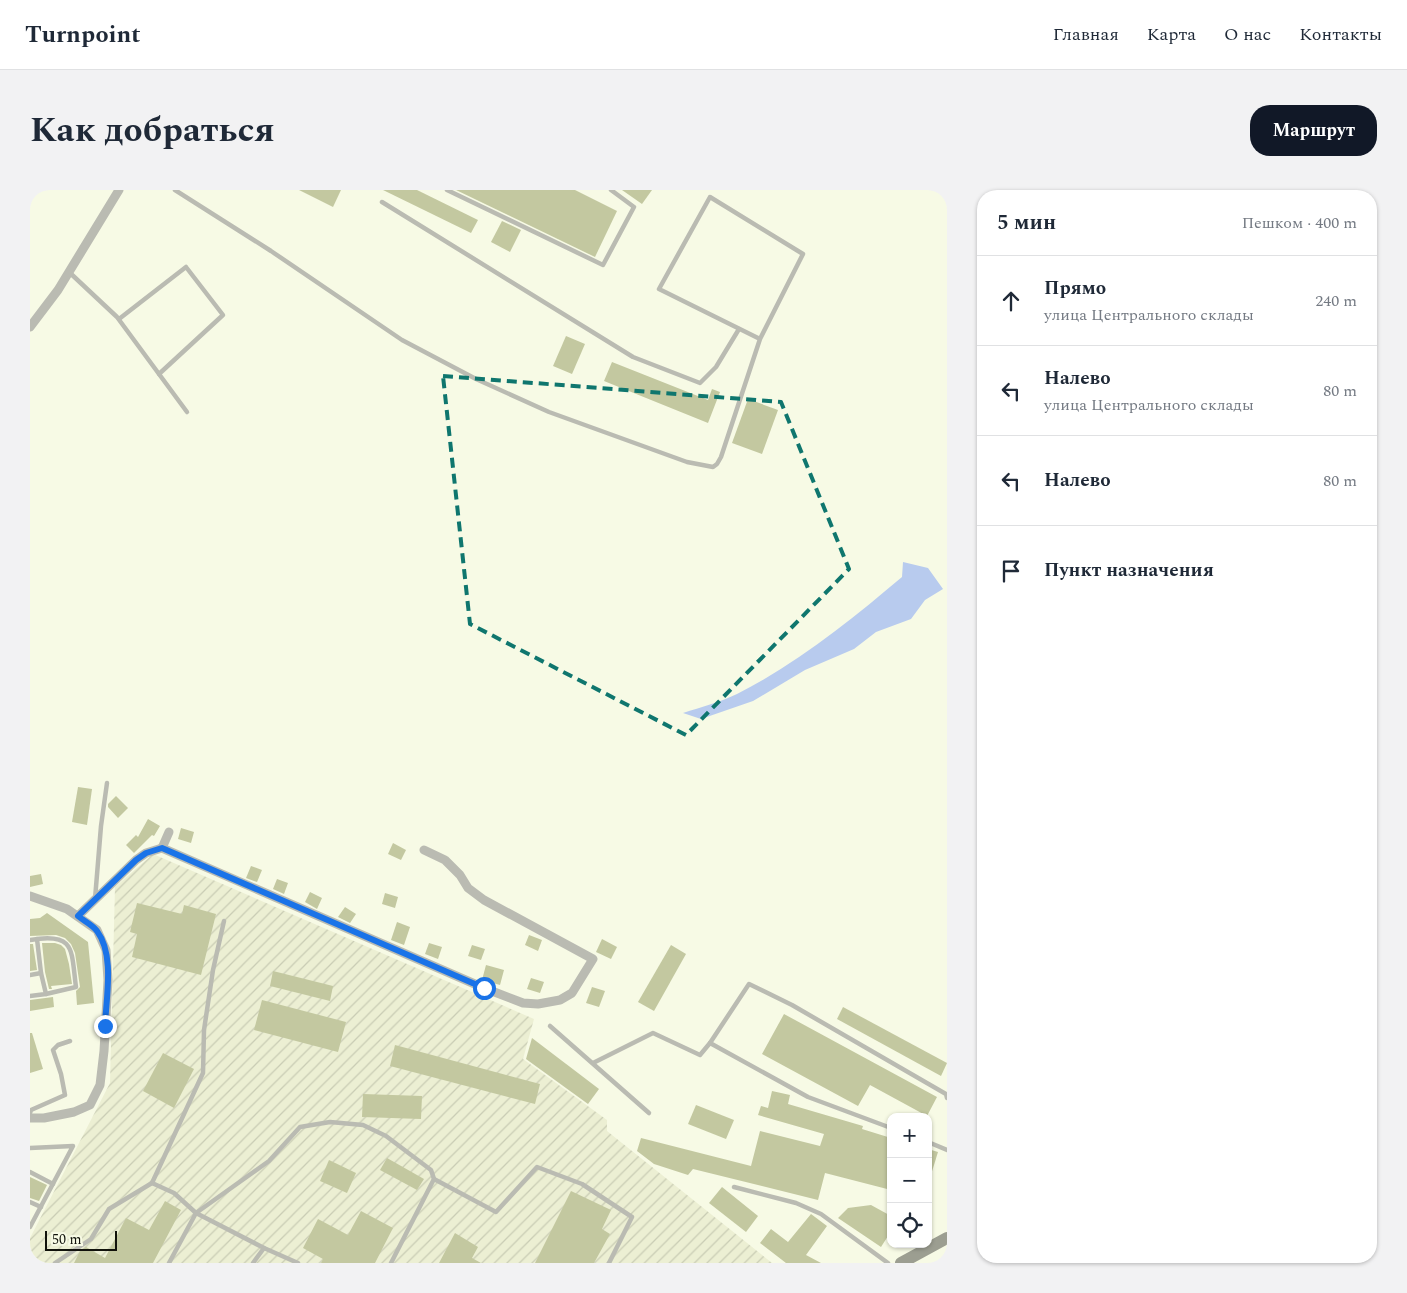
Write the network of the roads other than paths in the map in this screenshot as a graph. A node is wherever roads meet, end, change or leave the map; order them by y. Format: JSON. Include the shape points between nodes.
{"nodes":[{"id":1,"x":120,"y":190,"type":"edge"},
{"id":2,"x":175,"y":190,"type":"edge"},
{"id":3,"x":447,"y":190,"type":"edge"},
{"id":4,"x":610,"y":190,"type":"edge"},
{"id":5,"x":382,"y":202,"type":"dead end"},
{"id":6,"x":69,"y":272,"type":"junction"},
{"id":7,"x":119,"y":319,"type":"junction"},
{"id":8,"x":30,"y":327,"type":"edge"},
{"id":9,"x":739,"y":329,"type":"junction"},
{"id":10,"x":760,"y":339,"type":"junction"},
{"id":11,"x":160,"y":374,"type":"junction"},
{"id":12,"x":187,"y":412,"type":"dead end"},
{"id":13,"x":106,"y":783,"type":"dead end"},
{"id":14,"x":169,"y":832,"type":"dead end"},
{"id":15,"x":162,"y":848,"type":"junction"},
{"id":16,"x":424,"y":850,"type":"dead end"},
{"id":17,"x":30,"y":896,"type":"edge"},
{"id":18,"x":95,"y":900,"type":"junction"},
{"id":19,"x":78,"y":916,"type":"junction"},
{"id":20,"x":224,"y":921,"type":"dead end"},
{"id":21,"x":37,"y":939,"type":"junction"},
{"id":22,"x":30,"y":940,"type":"edge"},
{"id":23,"x":41,"y":973,"type":"junction"},
{"id":24,"x":30,"y":975,"type":"edge"},
{"id":25,"x":46,"y":994,"type":"junction"},
{"id":26,"x":30,"y":996,"type":"edge"},
{"id":27,"x":550,"y":1026,"type":"dead end"},
{"id":28,"x":70,"y":1041,"type":"dead end"},
{"id":29,"x":710,"y":1043,"type":"junction"},
{"id":30,"x":592,"y":1063,"type":"junction"},
{"id":31,"x":947,"y":1098,"type":"edge"},
{"id":32,"x":30,"y":1113,"type":"edge"},
{"id":33,"x":649,"y":1113,"type":"dead end"},
{"id":34,"x":30,"y":1118,"type":"edge"},
{"id":35,"x":887,"y":1126,"type":"edge"},
{"id":36,"x":932,"y":1144,"type":"edge"},
{"id":37,"x":30,"y":1148,"type":"edge"},
{"id":38,"x":947,"y":1150,"type":"edge"},
{"id":39,"x":30,"y":1172,"type":"edge"},
{"id":40,"x":434,"y":1179,"type":"junction"},
{"id":41,"x":152,"y":1183,"type":"junction"},
{"id":42,"x":53,"y":1184,"type":"junction"},
{"id":43,"x":734,"y":1187,"type":"dead end"},
{"id":44,"x":30,"y":1202,"type":"edge"},
{"id":45,"x":41,"y":1207,"type":"junction"},
{"id":46,"x":196,"y":1213,"type":"junction"},
{"id":47,"x":30,"y":1227,"type":"edge"},
{"id":48,"x":947,"y":1238,"type":"edge"},
{"id":49,"x":264,"y":1248,"type":"junction"},
{"id":50,"x":55,"y":1263,"type":"edge"},
{"id":51,"x":169,"y":1263,"type":"edge"},
{"id":52,"x":253,"y":1263,"type":"edge"},
{"id":53,"x":298,"y":1263,"type":"edge"},
{"id":54,"x":391,"y":1263,"type":"edge"},
{"id":55,"x":609,"y":1263,"type":"edge"},
{"id":56,"x":888,"y":1263,"type":"edge"},
{"id":57,"x":901,"y":1263,"type":"edge"}],
"edges":[{"from":1,"to":6,"type":"street"},
{"from":2,"to":10,"type":"lane","via":[[402,340],[549,412],[687,462],[712,467],[717,464]]},
{"from":3,"to":4,"type":"lane","via":[[603,265],[634,207]]},
{"from":5,"to":9,"type":"lane","via":[[633,357],[700,383],[716,366]]},
{"from":6,"to":7,"type":"lane"},
{"from":6,"to":8,"type":"street"},
{"from":7,"to":11,"type":"lane"},
{"from":7,"to":11,"type":"lane","via":[[186,267],[223,314]]},
{"from":9,"to":10,"type":"lane"},
{"from":9,"to":10,"type":"lane","via":[[658,289],[710,197],[803,254]]},
{"from":11,"to":12,"type":"lane"},
{"from":13,"to":18,"type":"lane"},
{"from":14,"to":15,"type":"street"},
{"from":15,"to":16,"type":"street","via":[[523,1003],[560,1000],[572,993],[593,959],[484,900],[468,888],[445,860]]},
{"from":15,"to":18,"type":"street","via":[[136,860]]},
{"from":17,"to":19,"type":"street"},
{"from":18,"to":19,"type":"street"},
{"from":19,"to":34,"type":"street","via":[[97,930],[106,950],[108,980],[100,1085],[90,1105],[74,1112]]},
{"from":20,"to":41,"type":"lane","via":[[210,986],[203,1073]]},
{"from":21,"to":22,"type":"lane"},
{"from":21,"to":23,"type":"lane"},
{"from":21,"to":25,"type":"lane","via":[[63,940],[71,950],[76,987]]},
{"from":23,"to":24,"type":"lane"},
{"from":23,"to":25,"type":"lane"},
{"from":25,"to":26,"type":"lane"},
{"from":27,"to":30,"type":"lane"},
{"from":28,"to":32,"type":"lane","via":[[53,1050],[65,1095]]},
{"from":29,"to":30,"type":"lane","via":[[700,1055],[653,1033]]},
{"from":29,"to":31,"type":"lane","via":[[749,984],[809,1015],[946,1094]]},
{"from":29,"to":35,"type":"lane","via":[[808,1096]]},
{"from":30,"to":33,"type":"lane"},
{"from":36,"to":38,"type":"lane"},
{"from":37,"to":42,"type":"lane","via":[[73,1146]]},
{"from":39,"to":42,"type":"lane"},
{"from":40,"to":46,"type":"lane","via":[[431,1170],[386,1136],[363,1125],[330,1122],[300,1127],[269,1161]]},
{"from":40,"to":54,"type":"lane"},
{"from":40,"to":55,"type":"lane","via":[[496,1212],[537,1166],[582,1184],[632,1217]]},
{"from":41,"to":46,"type":"lane","via":[[174,1193]]},
{"from":41,"to":50,"type":"lane","via":[[109,1209],[91,1239]]},
{"from":42,"to":45,"type":"lane"},
{"from":43,"to":56,"type":"lane","via":[[796,1203],[822,1214]]},
{"from":44,"to":45,"type":"lane"},
{"from":45,"to":47,"type":"lane"},
{"from":46,"to":49,"type":"lane"},
{"from":46,"to":51,"type":"lane"},
{"from":48,"to":57,"type":"main road"},
{"from":49,"to":52,"type":"lane"},
{"from":49,"to":53,"type":"lane"}]}
